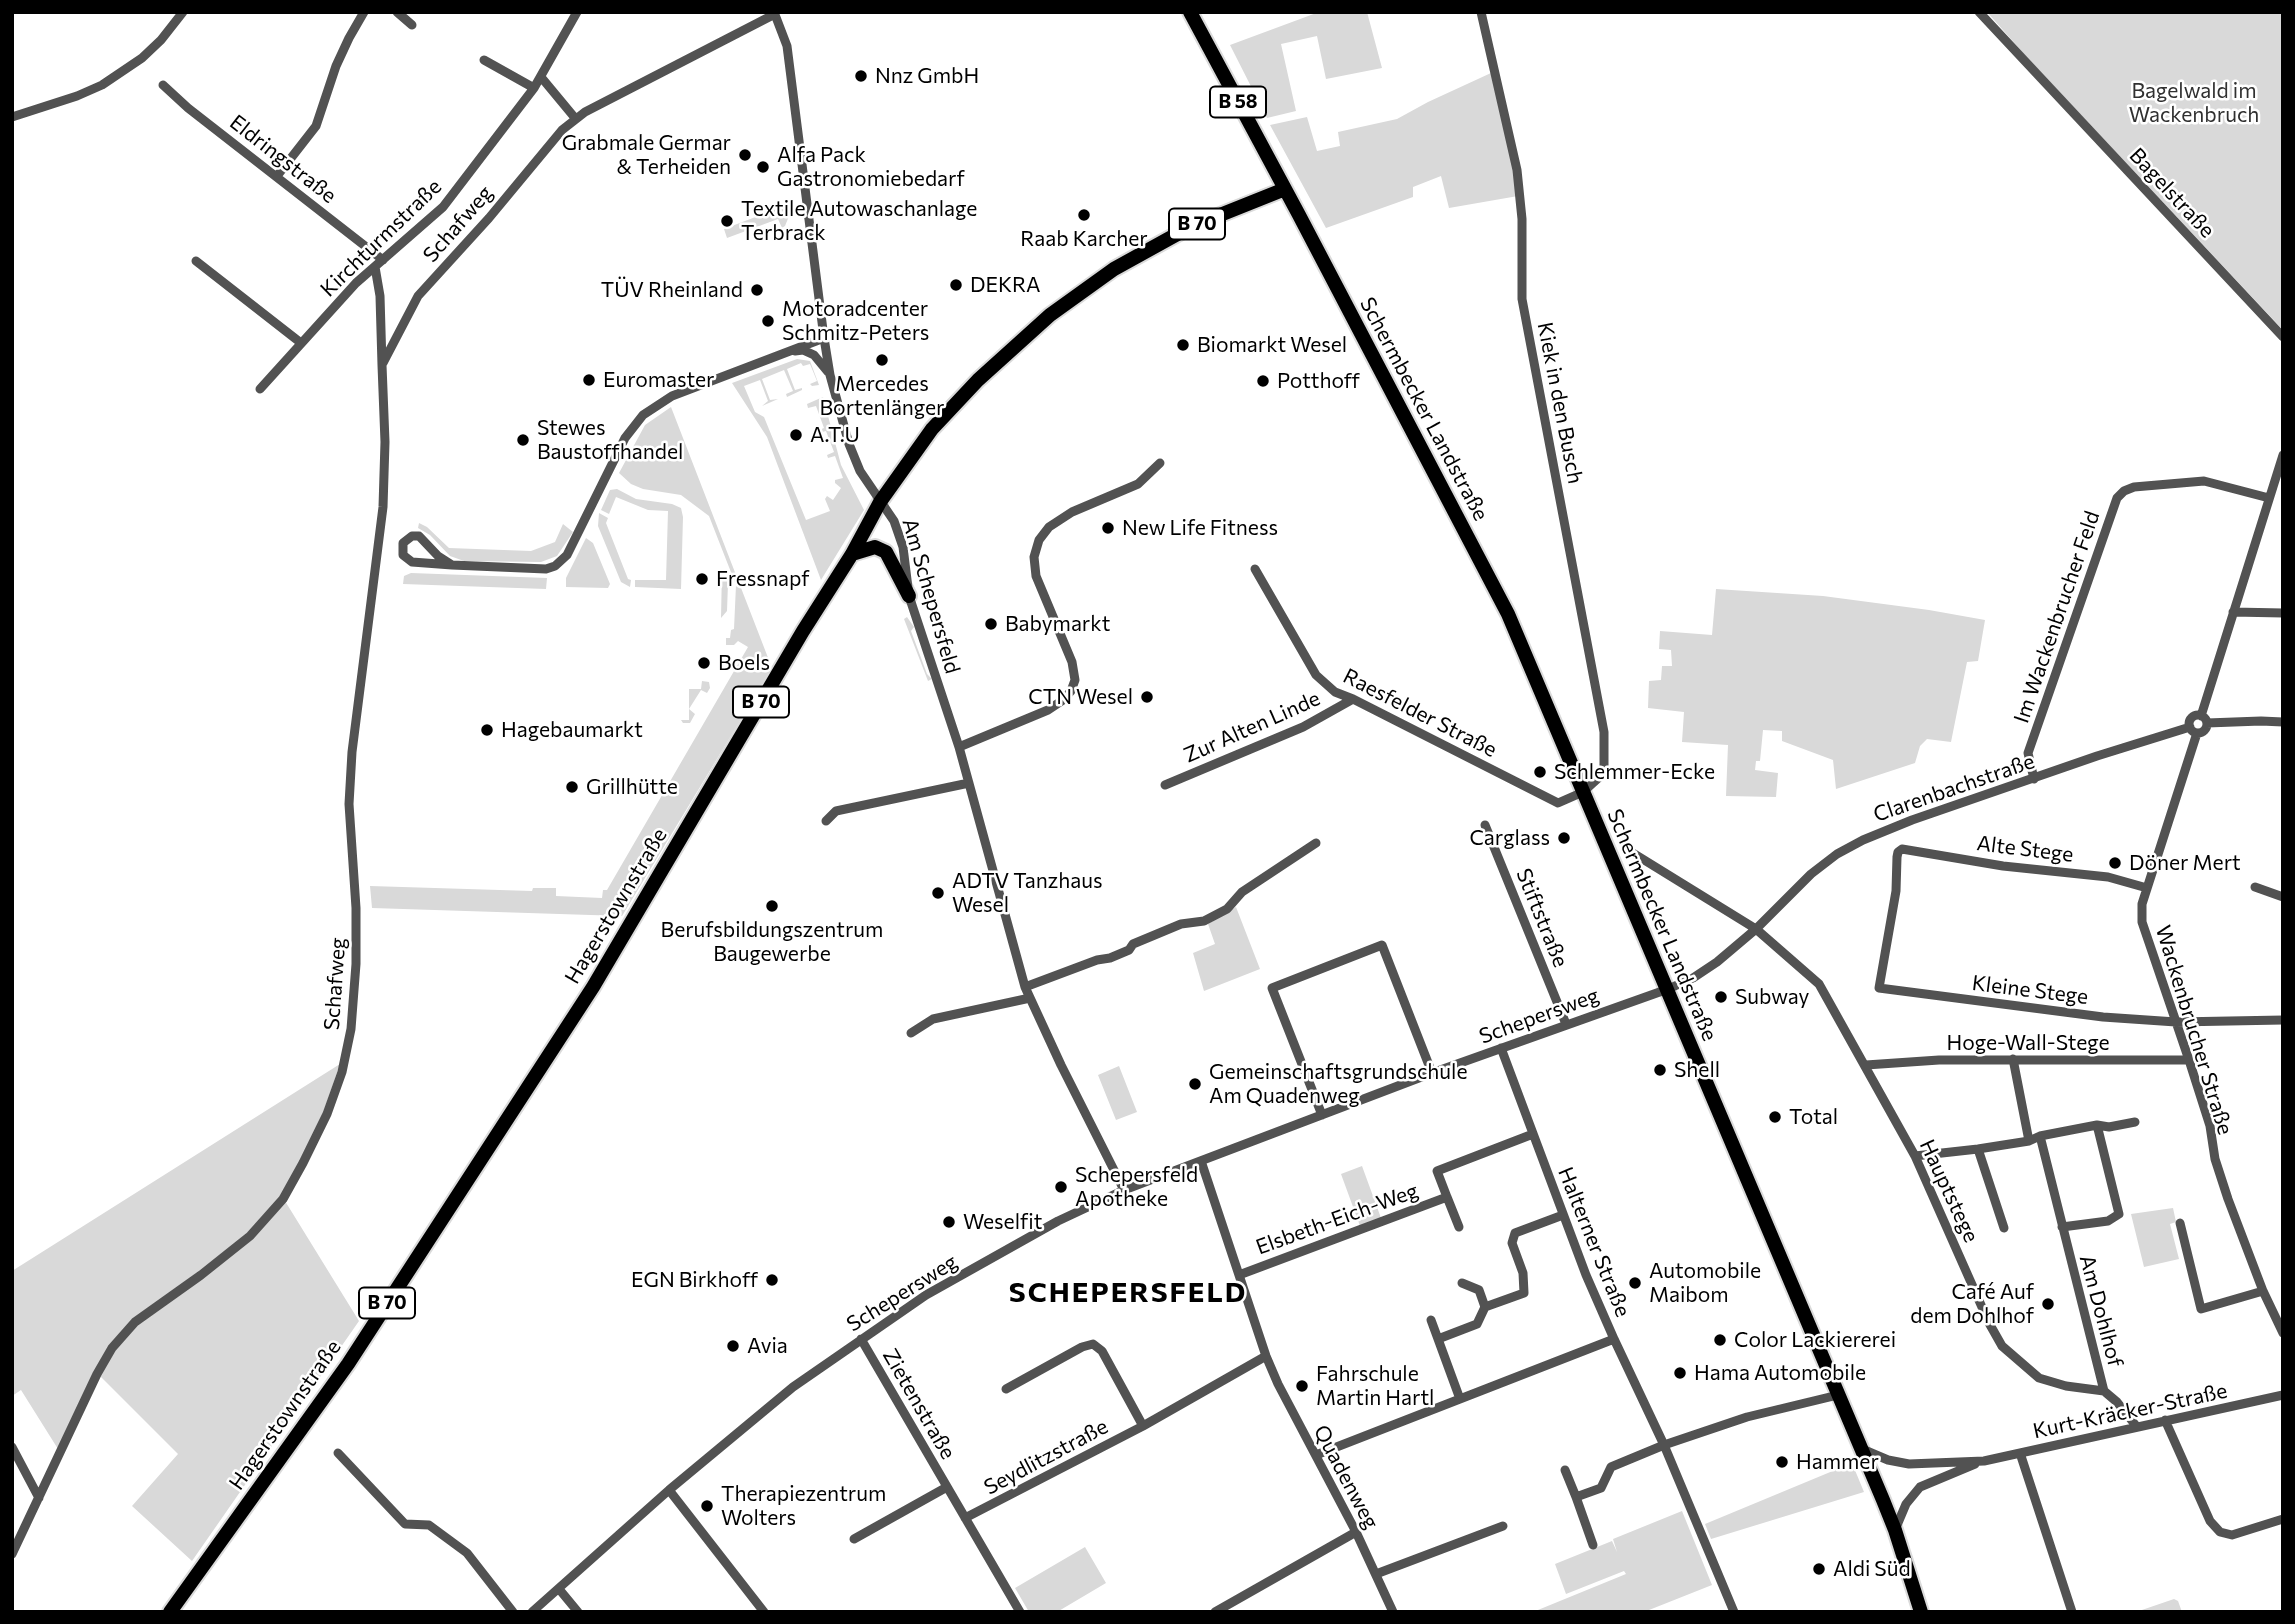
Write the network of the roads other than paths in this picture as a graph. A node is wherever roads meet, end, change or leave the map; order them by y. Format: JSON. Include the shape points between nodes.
{"nodes":[{"id":1,"x":183,"y":12,"type":"edge"},
{"id":2,"x":364,"y":12,"type":"edge"},
{"id":3,"x":397,"y":12,"type":"edge"},
{"id":4,"x":577,"y":12,"type":"edge"},
{"id":5,"x":1190,"y":12,"type":"edge"},
{"id":6,"x":1482,"y":12,"type":"edge"},
{"id":7,"x":1979,"y":12,"type":"edge"},
{"id":8,"x":775,"y":13,"type":"edge"},
{"id":9,"x":412,"y":25,"type":"dead end"},
{"id":10,"x":484,"y":60,"type":"dead end"},
{"id":11,"x":541,"y":76,"type":"junction"},
{"id":12,"x":163,"y":85,"type":"dead end"},
{"id":13,"x":534,"y":88,"type":"junction"},
{"id":14,"x":12,"y":117,"type":"edge"},
{"id":15,"x":575,"y":118,"type":"junction"},
{"id":16,"x":277,"y":176,"type":"junction"},
{"id":17,"x":1285,"y":189,"type":"junction"},
{"id":18,"x":383,"y":260,"type":"junction"},
{"id":19,"x":196,"y":261,"type":"dead end"},
{"id":20,"x":375,"y":267,"type":"junction"},
{"id":21,"x":2283,"y":337,"type":"edge"},
{"id":22,"x":824,"y":338,"type":"junction"},
{"id":23,"x":301,"y":344,"type":"junction"},
{"id":24,"x":783,"y":354,"type":"junction"},
{"id":25,"x":382,"y":365,"type":"junction"},
{"id":26,"x":830,"y":375,"type":"junction"},
{"id":27,"x":260,"y":389,"type":"dead end"},
{"id":28,"x":2283,"y":455,"type":"edge"},
{"id":29,"x":1160,"y":463,"type":"dead end"},
{"id":30,"x":2269,"y":498,"type":"junction"},
{"id":31,"x":880,"y":502,"type":"junction"},
{"id":32,"x":852,"y":554,"type":"junction"},
{"id":33,"x":452,"y":565,"type":"junction"},
{"id":34,"x":1255,"y":569,"type":"dead end"},
{"id":35,"x":909,"y":596,"type":"junction"},
{"id":36,"x":2233,"y":612,"type":"junction"},
{"id":37,"x":2283,"y":613,"type":"edge"},
{"id":38,"x":1353,"y":699,"type":"junction"},
{"id":39,"x":2204,"y":720,"type":"junction"},
{"id":40,"x":2283,"y":722,"type":"edge"},
{"id":41,"x":2193,"y":730,"type":"junction"},
{"id":42,"x":959,"y":747,"type":"junction"},
{"id":43,"x":2034,"y":779,"type":"junction"},
{"id":44,"x":969,"y":783,"type":"junction"},
{"id":45,"x":1165,"y":785,"type":"dead end"},
{"id":46,"x":1583,"y":792,"type":"junction"},
{"id":47,"x":826,"y":821,"type":"dead end"},
{"id":48,"x":1485,"y":825,"type":"dead end"},
{"id":49,"x":1316,"y":843,"type":"dead end"},
{"id":50,"x":1628,"y":850,"type":"dead end"},
{"id":51,"x":2255,"y":887,"type":"dead end"},
{"id":52,"x":2147,"y":888,"type":"junction"},
{"id":53,"x":2283,"y":897,"type":"edge"},
{"id":54,"x":1756,"y":929,"type":"junction"},
{"id":55,"x":1025,"y":987,"type":"junction"},
{"id":56,"x":1879,"y":988,"type":"joint"},
{"id":57,"x":1668,"y":989,"type":"junction"},
{"id":58,"x":1030,"y":998,"type":"junction"},
{"id":59,"x":2283,"y":1020,"type":"edge"},
{"id":60,"x":2176,"y":1022,"type":"junction"},
{"id":61,"x":1566,"y":1024,"type":"junction"},
{"id":62,"x":911,"y":1033,"type":"dead end"},
{"id":63,"x":1501,"y":1048,"type":"junction"},
{"id":64,"x":2013,"y":1059,"type":"junction"},
{"id":65,"x":2189,"y":1060,"type":"junction"},
{"id":66,"x":1866,"y":1065,"type":"junction"},
{"id":67,"x":1432,"y":1073,"type":"junction"},
{"id":68,"x":1322,"y":1115,"type":"junction"},
{"id":69,"x":2135,"y":1122,"type":"dead end"},
{"id":70,"x":2097,"y":1125,"type":"junction"},
{"id":71,"x":1532,"y":1134,"type":"junction"},
{"id":72,"x":2040,"y":1136,"type":"junction"},
{"id":73,"x":2029,"y":1141,"type":"junction"},
{"id":74,"x":1978,"y":1149,"type":"junction"},
{"id":75,"x":1914,"y":1156,"type":"junction"},
{"id":76,"x":1202,"y":1161,"type":"junction"},
{"id":77,"x":1124,"y":1191,"type":"junction"},
{"id":78,"x":1447,"y":1197,"type":"junction"},
{"id":79,"x":1563,"y":1215,"type":"junction"},
{"id":80,"x":2180,"y":1223,"type":"dead end"},
{"id":81,"x":1459,"y":1227,"type":"dead end"},
{"id":82,"x":2062,"y":1227,"type":"junction"},
{"id":83,"x":2004,"y":1228,"type":"dead end"},
{"id":84,"x":1239,"y":1275,"type":"junction"},
{"id":85,"x":1462,"y":1283,"type":"dead end"},
{"id":86,"x":2263,"y":1292,"type":"junction"},
{"id":87,"x":1485,"y":1307,"type":"junction"},
{"id":88,"x":1431,"y":1320,"type":"dead end"},
{"id":89,"x":2283,"y":1333,"type":"edge"},
{"id":90,"x":861,"y":1339,"type":"junction"},
{"id":91,"x":1438,"y":1339,"type":"junction"},
{"id":92,"x":1614,"y":1339,"type":"junction"},
{"id":93,"x":1266,"y":1356,"type":"junction"},
{"id":94,"x":1006,"y":1389,"type":"dead end"},
{"id":95,"x":2104,"y":1391,"type":"junction"},
{"id":96,"x":1838,"y":1395,"type":"junction"},
{"id":97,"x":2283,"y":1395,"type":"edge"},
{"id":98,"x":1460,"y":1399,"type":"junction"},
{"id":99,"x":2165,"y":1420,"type":"junction"},
{"id":100,"x":1143,"y":1426,"type":"junction"},
{"id":101,"x":2137,"y":1427,"type":"junction"},
{"id":102,"x":1664,"y":1445,"type":"junction"},
{"id":103,"x":12,"y":1447,"type":"edge"},
{"id":104,"x":1862,"y":1448,"type":"junction"},
{"id":105,"x":338,"y":1453,"type":"dead end"},
{"id":106,"x":2020,"y":1453,"type":"junction"},
{"id":107,"x":1316,"y":1455,"type":"junction"},
{"id":108,"x":1984,"y":1461,"type":"junction"},
{"id":109,"x":1565,"y":1470,"type":"dead end"},
{"id":110,"x":947,"y":1487,"type":"junction"},
{"id":111,"x":668,"y":1490,"type":"junction"},
{"id":112,"x":1576,"y":1497,"type":"junction"},
{"id":113,"x":39,"y":1498,"type":"junction"},
{"id":114,"x":965,"y":1518,"type":"junction"},
{"id":115,"x":2283,"y":1519,"type":"edge"},
{"id":116,"x":1503,"y":1527,"type":"dead end"},
{"id":117,"x":1895,"y":1530,"type":"junction"},
{"id":118,"x":1356,"y":1532,"type":"junction"},
{"id":119,"x":854,"y":1539,"type":"dead end"},
{"id":120,"x":1593,"y":1545,"type":"dead end"},
{"id":121,"x":12,"y":1554,"type":"edge"},
{"id":122,"x":1376,"y":1574,"type":"junction"},
{"id":123,"x":559,"y":1589,"type":"junction"},
{"id":124,"x":2070,"y":1611,"type":"edge"},
{"id":125,"x":170,"y":1612,"type":"edge"},
{"id":126,"x":513,"y":1612,"type":"edge"},
{"id":127,"x":532,"y":1612,"type":"edge"},
{"id":128,"x":578,"y":1612,"type":"edge"},
{"id":129,"x":764,"y":1612,"type":"edge"},
{"id":130,"x":1020,"y":1612,"type":"edge"},
{"id":131,"x":1215,"y":1612,"type":"edge"},
{"id":132,"x":1393,"y":1612,"type":"edge"},
{"id":133,"x":1734,"y":1612,"type":"edge"},
{"id":134,"x":1921,"y":1612,"type":"edge"}],
"edges":[{"from":1,"to":14,"type":"street","via":[[142,58],[102,85]]},
{"from":2,"to":16,"type":"street","via":[[336,66],[316,126]]},
{"from":3,"to":9,"type":"street"},
{"from":4,"to":11,"type":"street","name":"Kirchturmstraße"},
{"from":5,"to":17,"type":"main road","name":"Schermbecker Landstraße","number":"B 58"},
{"from":6,"to":46,"type":"street","name":"Kiek in den Busch","via":[[1517,170],[1522,299],[1604,732],[1604,773]]},
{"from":7,"to":21,"type":"street","name":"Bagelstraße"},
{"from":8,"to":15,"type":"street","name":"Schafweg"},
{"from":8,"to":22,"type":"street","name":"Am Schepersfeld","via":[[787,46]]},
{"from":10,"to":13,"type":"street"},
{"from":11,"to":13,"type":"street","name":"Kirchturmstraße"},
{"from":11,"to":15,"type":"street"},
{"from":12,"to":16,"type":"street","name":"Eldringstraße"},
{"from":13,"to":18,"type":"street","name":"Kirchturmstraße","via":[[443,207]]},
{"from":15,"to":25,"type":"street","name":"Schafweg","via":[[418,296]]},
{"from":16,"to":18,"type":"street","name":"Eldringstraße"},
{"from":17,"to":31,"type":"main road","name":"Hagerstownstraße","number":"B 70","via":[[1146,249],[1050,316],[978,380],[932,429]]},
{"from":17,"to":46,"type":"main road","name":"Schermbecker Landstraße","via":[[1508,614]]},
{"from":18,"to":20,"type":"street","name":"Kirchturmstraße"},
{"from":19,"to":23,"type":"street"},
{"from":20,"to":23,"type":"street","name":"Kirchturmstraße"},
{"from":20,"to":25,"type":"street","name":"Schafweg"},
{"from":22,"to":24,"type":"street"},
{"from":22,"to":26,"type":"street","name":"Am Schepersfeld"},
{"from":23,"to":27,"type":"street","name":"Kirchturmstraße"},
{"from":24,"to":26,"type":"street","via":[[809,352]]},
{"from":24,"to":33,"type":"street","via":[[672,396],[643,415],[625,438],[567,555],[555,566]]},
{"from":25,"to":113,"type":"street","name":"Schafweg","via":[[383,507],[352,752],[349,804],[356,964],[342,1072],[327,1114],[283,1199],[250,1236],[135,1322],[112,1349]]},
{"from":26,"to":31,"type":"street","name":"Am Schepersfeld","via":[[857,462]]},
{"from":28,"to":30,"type":"street"},
{"from":29,"to":42,"type":"street","via":[[1138,484],[1072,512],[1039,540],[1034,557],[1036,576],[1072,662],[1075,680],[1071,691],[1048,710]]},
{"from":30,"to":36,"type":"street"},
{"from":30,"to":43,"type":"street","name":"Im Wackenbrucher Feld","via":[[2204,481],[2134,487],[2116,498],[2028,753]]},
{"from":31,"to":32,"type":"main road","name":"Hagerstownstraße","number":"B 70"},
{"from":31,"to":35,"type":"street","name":"Am Schepersfeld","via":[[894,521],[903,547]]},
{"from":32,"to":35,"type":"main road","via":[[875,547],[886,552]]},
{"from":32,"to":125,"type":"main road","name":"Hagerstownstraße","number":"B 70","via":[[593,987],[348,1364]]},
{"from":33,"to":33,"type":"street","via":[[419,536],[403,543],[402,555],[412,562]]},
{"from":34,"to":38,"type":"street","name":"Raesfelder Straße","via":[[1316,675],[1335,692]]},
{"from":35,"to":42,"type":"street","name":"Am Schepersfeld"},
{"from":36,"to":37,"type":"street"},
{"from":36,"to":39,"type":"street"},
{"from":38,"to":45,"type":"street","name":"Zur Alten Linde","via":[[1303,727]]},
{"from":38,"to":46,"type":"street","name":"Raesfelder Straße","via":[[1558,803]]},
{"from":39,"to":40,"type":"street"},
{"from":39,"to":41,"type":"street","name":"Clarenbachstraße","via":[[2204,731]]},
{"from":39,"to":41,"type":"street","name":"Clarenbachstraße","via":[[2191,719]]},
{"from":41,"to":43,"type":"street","name":"Clarenbachstraße","via":[[2132,744]]},
{"from":41,"to":52,"type":"street","name":"Wackenbrucher Straße"},
{"from":42,"to":44,"type":"street","name":"Am Schepersfeld"},
{"from":43,"to":54,"type":"street","name":"Clarenbachstraße","via":[[1912,820],[1837,854]]},
{"from":44,"to":47,"type":"street","via":[[836,811]]},
{"from":44,"to":55,"type":"street","name":"Am Schepersfeld"},
{"from":46,"to":57,"type":"main road","name":"Schermbecker Landstraße"},
{"from":48,"to":61,"type":"street","name":"Stiftstraße"},
{"from":49,"to":55,"type":"street","via":[[1204,921],[1181,924],[1110,958]]},
{"from":50,"to":54,"type":"street"},
{"from":51,"to":53,"type":"street"},
{"from":52,"to":56,"type":"street","name":"Alte Stege","via":[[2109,877],[2003,866],[1908,848],[1898,852]]},
{"from":52,"to":60,"type":"street","name":"Wackenbrucher Straße","via":[[2142,922]]},
{"from":54,"to":57,"type":"street","name":"Clarenbachstraße","via":[[1717,962]]},
{"from":54,"to":66,"type":"street","name":"Hauptstege","via":[[1819,984]]},
{"from":55,"to":58,"type":"street","name":"Am Schepersfeld"},
{"from":56,"to":60,"type":"street","name":"Kleine Stege","via":[[2066,1014]]},
{"from":57,"to":61,"type":"street","name":"Schepersweg"},
{"from":57,"to":96,"type":"main road","name":"Schermbecker Landstraße"},
{"from":58,"to":62,"type":"street","via":[[933,1019]]},
{"from":58,"to":77,"type":"street","name":"Am Schepersfeld"},
{"from":59,"to":60,"type":"street","name":"Kleine Stege"},
{"from":60,"to":65,"type":"street","name":"Wackenbrucher Straße"},
{"from":61,"to":63,"type":"street","name":"Schepersweg"},
{"from":63,"to":67,"type":"street","name":"Schepersweg"},
{"from":63,"to":71,"type":"street","name":"Halterner Straße"},
{"from":64,"to":65,"type":"street","name":"Hoge-Wall-Stege"},
{"from":64,"to":66,"type":"street","name":"Hoge-Wall-Stege"},
{"from":64,"to":73,"type":"street"},
{"from":65,"to":86,"type":"street","name":"Wackenbrucher Straße","via":[[2219,1172]]},
{"from":66,"to":75,"type":"street","name":"Hauptstege"},
{"from":67,"to":68,"type":"street","name":"Schepersweg"},
{"from":67,"to":68,"type":"street","via":[[1382,945],[1272,988]]},
{"from":68,"to":76,"type":"street","name":"Schepersweg"},
{"from":69,"to":70,"type":"street"},
{"from":70,"to":72,"type":"street"},
{"from":70,"to":82,"type":"street","via":[[2119,1213],[2108,1221]]},
{"from":71,"to":78,"type":"street","name":"Elsbeth-Eich-Weg","via":[[1437,1171]]},
{"from":71,"to":79,"type":"street","name":"Halterner Straße"},
{"from":72,"to":73,"type":"street"},
{"from":72,"to":82,"type":"street","name":"Am Dohlhof"},
{"from":73,"to":74,"type":"street"},
{"from":74,"to":75,"type":"street"},
{"from":74,"to":83,"type":"street"},
{"from":75,"to":95,"type":"street","name":"Hauptstege","via":[[2002,1346],[2039,1378]]},
{"from":76,"to":77,"type":"street","name":"Schepersweg"},
{"from":76,"to":84,"type":"street","name":"Quadenweg"},
{"from":77,"to":90,"type":"street","name":"Schepersweg","via":[[1058,1221],[926,1295]]},
{"from":78,"to":81,"type":"street","name":"Elsbeth-Eich-Weg"},
{"from":78,"to":84,"type":"street","name":"Elsbeth-Eich-Weg"},
{"from":79,"to":87,"type":"street","via":[[1515,1233],[1512,1243],[1523,1273],[1524,1293]]},
{"from":79,"to":92,"type":"street","name":"Halterner Straße"},
{"from":80,"to":86,"type":"street","via":[[2201,1309]]},
{"from":82,"to":95,"type":"street","name":"Am Dohlhof"},
{"from":84,"to":93,"type":"street","name":"Quadenweg"},
{"from":85,"to":87,"type":"street","via":[[1479,1290]]},
{"from":86,"to":89,"type":"street","name":"Wackenbrucher Straße"},
{"from":87,"to":91,"type":"street","via":[[1477,1324]]},
{"from":88,"to":91,"type":"street"},
{"from":90,"to":110,"type":"street","name":"Zietenstraße"},
{"from":90,"to":111,"type":"street","name":"Schepersweg","via":[[793,1387]]},
{"from":91,"to":98,"type":"street"},
{"from":92,"to":98,"type":"street"},
{"from":92,"to":102,"type":"street","name":"Halterner Straße"},
{"from":93,"to":100,"type":"street","name":"Seydlitzstraße"},
{"from":93,"to":107,"type":"street","name":"Quadenweg"},
{"from":94,"to":100,"type":"street","via":[[1093,1344],[1102,1350]]},
{"from":95,"to":101,"type":"street"},
{"from":96,"to":102,"type":"street","via":[[1747,1417]]},
{"from":96,"to":104,"type":"main road","name":"Schermbecker Landstraße"},
{"from":97,"to":99,"type":"street","name":"Kurt-Kräcker-Straße"},
{"from":98,"to":107,"type":"street"},
{"from":99,"to":101,"type":"street","name":"Kurt-Kräcker-Straße"},
{"from":99,"to":115,"type":"street","via":[[2195,1491],[2220,1532],[2232,1535]]},
{"from":100,"to":114,"type":"street","name":"Seydlitzstraße"},
{"from":101,"to":106,"type":"street","name":"Kurt-Kräcker-Straße"},
{"from":102,"to":112,"type":"street","via":[[1611,1467],[1601,1488]]},
{"from":102,"to":133,"type":"street","name":"Halterner Straße"},
{"from":103,"to":113,"type":"street"},
{"from":104,"to":108,"type":"street","name":"Kurt-Kräcker-Straße","via":[[1909,1464]]},
{"from":104,"to":117,"type":"main road","name":"Schermbecker Landstraße"},
{"from":105,"to":126,"type":"street","via":[[405,1524],[429,1525],[467,1553]]},
{"from":106,"to":108,"type":"street","name":"Kurt-Kräcker-Straße"},
{"from":106,"to":124,"type":"street"},
{"from":107,"to":118,"type":"street","name":"Quadenweg"},
{"from":108,"to":117,"type":"street","name":"Kurt-Kräcker-Straße","via":[[1920,1487],[1906,1504]]},
{"from":109,"to":112,"type":"street"},
{"from":110,"to":114,"type":"street","name":"Zietenstraße"},
{"from":110,"to":119,"type":"street","name":"Zietenstraße"},
{"from":111,"to":123,"type":"street","name":"Schepersweg"},
{"from":111,"to":129,"type":"street"},
{"from":112,"to":120,"type":"street"},
{"from":113,"to":121,"type":"street","name":"Schafweg"},
{"from":114,"to":130,"type":"street","name":"Zietenstraße"},
{"from":116,"to":122,"type":"street"},
{"from":117,"to":134,"type":"main road","name":"Schermbecker Landstraße"},
{"from":118,"to":122,"type":"street","name":"Quadenweg"},
{"from":118,"to":131,"type":"street"},
{"from":122,"to":132,"type":"street","name":"Quadenweg"},
{"from":123,"to":127,"type":"street","name":"Schepersweg"},
{"from":123,"to":128,"type":"street"}]}
